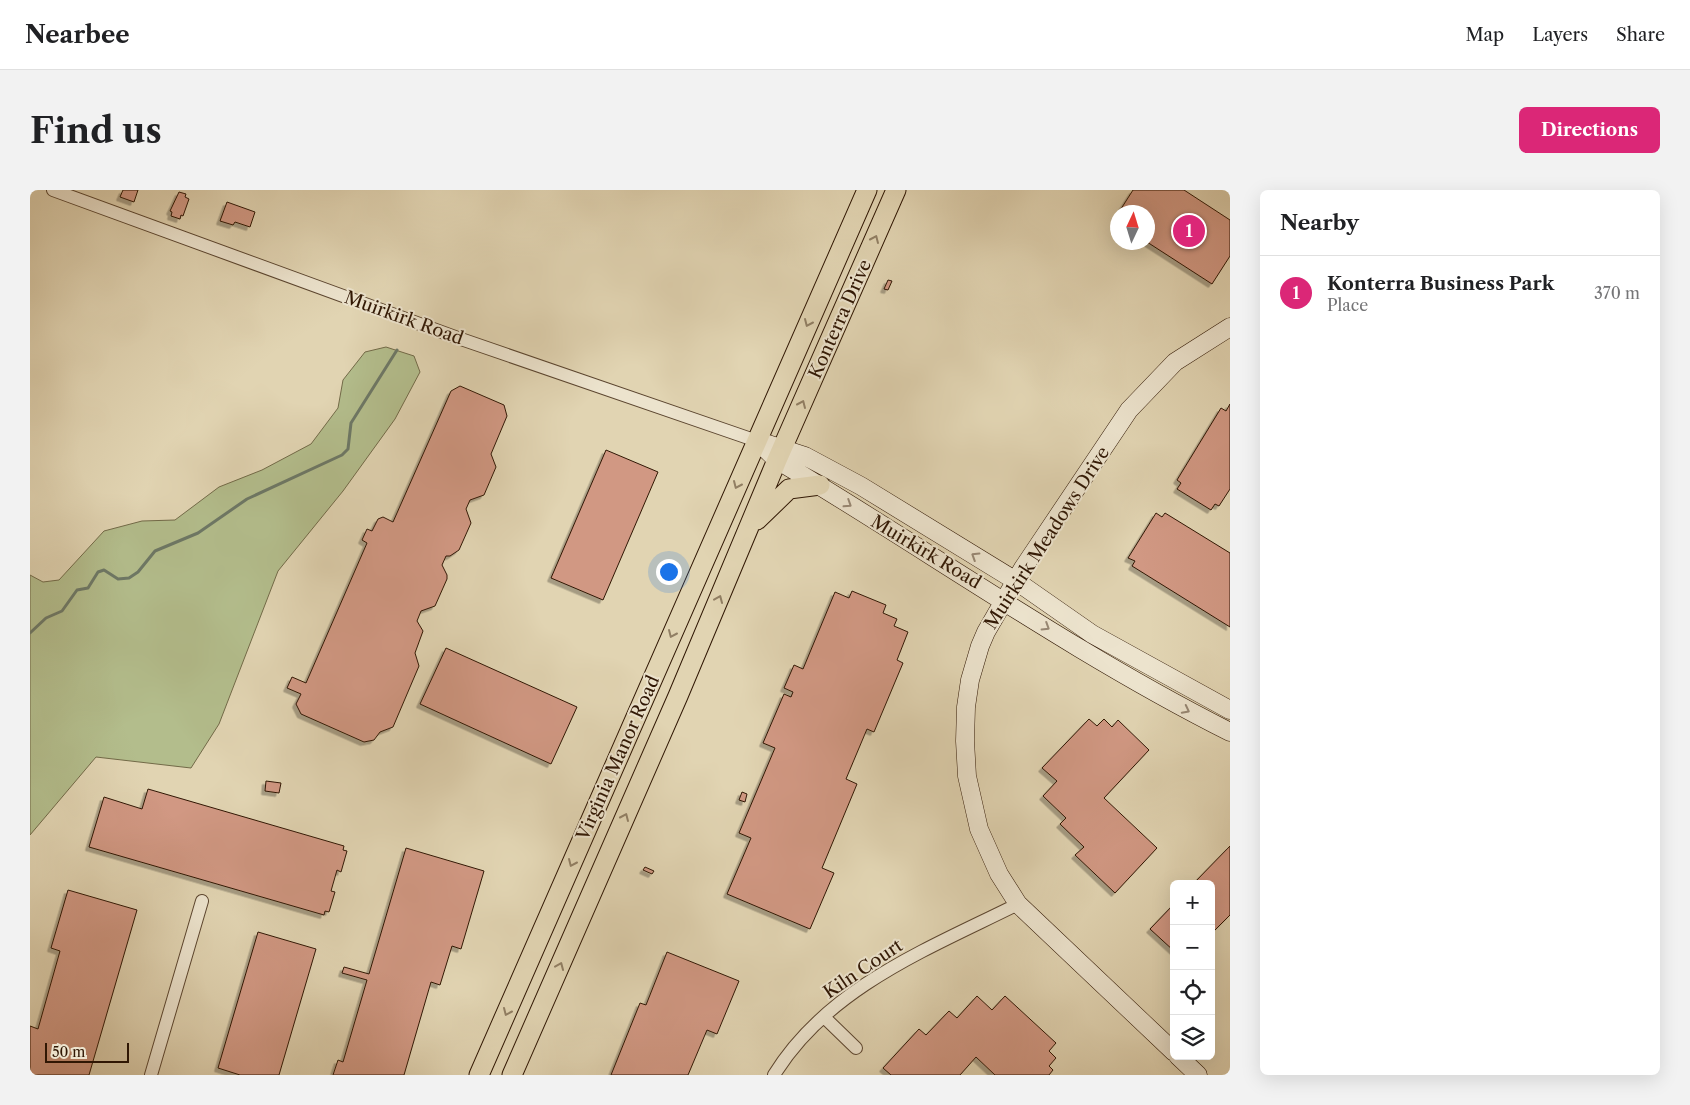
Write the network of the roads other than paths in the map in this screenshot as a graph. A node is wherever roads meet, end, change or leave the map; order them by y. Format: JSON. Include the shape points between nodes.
{"nodes":[{"id":1,"x":53,"y":190,"type":"edge"},
{"id":2,"x":867,"y":190,"type":"edge"},
{"id":3,"x":896,"y":190,"type":"edge"},
{"id":4,"x":1230,"y":327,"type":"edge"},
{"id":5,"x":757,"y":441,"type":"junction"},
{"id":6,"x":780,"y":454,"type":"junction"},
{"id":7,"x":820,"y":485,"type":"junction"},
{"id":8,"x":749,"y":528,"type":"junction"},
{"id":9,"x":1016,"y":582,"type":"junction"},
{"id":10,"x":1005,"y":601,"type":"junction"},
{"id":11,"x":1230,"y":710,"type":"edge"},
{"id":12,"x":1230,"y":732,"type":"edge"},
{"id":13,"x":202,"y":901,"type":"dead end"},
{"id":14,"x":1018,"y":904,"type":"junction"},
{"id":15,"x":824,"y":1017,"type":"junction"},
{"id":16,"x":856,"y":1048,"type":"dead end"},
{"id":17,"x":1170,"y":1048,"type":"edge"},
{"id":18,"x":1182,"y":1060,"type":"edge"},
{"id":19,"x":151,"y":1075,"type":"edge"},
{"id":20,"x":479,"y":1075,"type":"edge"},
{"id":21,"x":512,"y":1075,"type":"edge"},
{"id":22,"x":774,"y":1075,"type":"edge"},
{"id":23,"x":1198,"y":1075,"type":"edge"}],
"edges":[{"from":1,"to":5,"type":"street","name":"Muirkirk Road","via":[[458,338]]},
{"from":2,"to":5,"type":"main road","name":"Konterra Drive","one_way":true},
{"from":6,"to":3,"type":"main road","name":"Konterra Drive","one_way":true},
{"from":4,"to":9,"type":"main road","name":"Muirkirk Meadows Drive","via":[[1175,362],[1129,410]]},
{"from":5,"to":6,"type":"main road","name":"Muirkirk Road"},
{"from":5,"to":20,"type":"main road","name":"Virginia Manor Road","one_way":true},
{"from":6,"to":7,"type":"main road","name":"Muirkirk Road"},
{"from":6,"to":8,"type":"main road","name":"Virginia Manor Road"},
{"from":9,"to":6,"type":"main road","name":"Muirkirk Road","one_way":true,"via":[[861,486],[806,456]]},
{"from":7,"to":8,"type":"main road","via":[[789,489]]},
{"from":7,"to":10,"type":"main road","name":"Muirkirk Road","one_way":true},
{"from":21,"to":8,"type":"main road","name":"Virginia Manor Road","one_way":true},
{"from":9,"to":10,"type":"main road","name":"Muirkirk Meadows Drive"},
{"from":9,"to":11,"type":"main road","name":"Muirkirk Road","via":[[1092,634]]},
{"from":10,"to":12,"type":"main road","name":"Muirkirk Road","one_way":true,"via":[[1102,663]]},
{"from":10,"to":14,"type":"main road","name":"Muirkirk Meadows Drive","via":[[986,632],[970,680],[965,741],[973,809],[979,828],[999,874]]},
{"from":13,"to":19,"type":"street"},
{"from":14,"to":15,"type":"street","name":"Kiln Court","via":[[881,973]]},
{"from":14,"to":17,"type":"main road","name":"Muirkirk Meadows Drive"},
{"from":15,"to":16,"type":"street"},
{"from":15,"to":22,"type":"street","name":"Kiln Court","via":[[812,1027]]},
{"from":18,"to":23,"type":"main road"}]}
